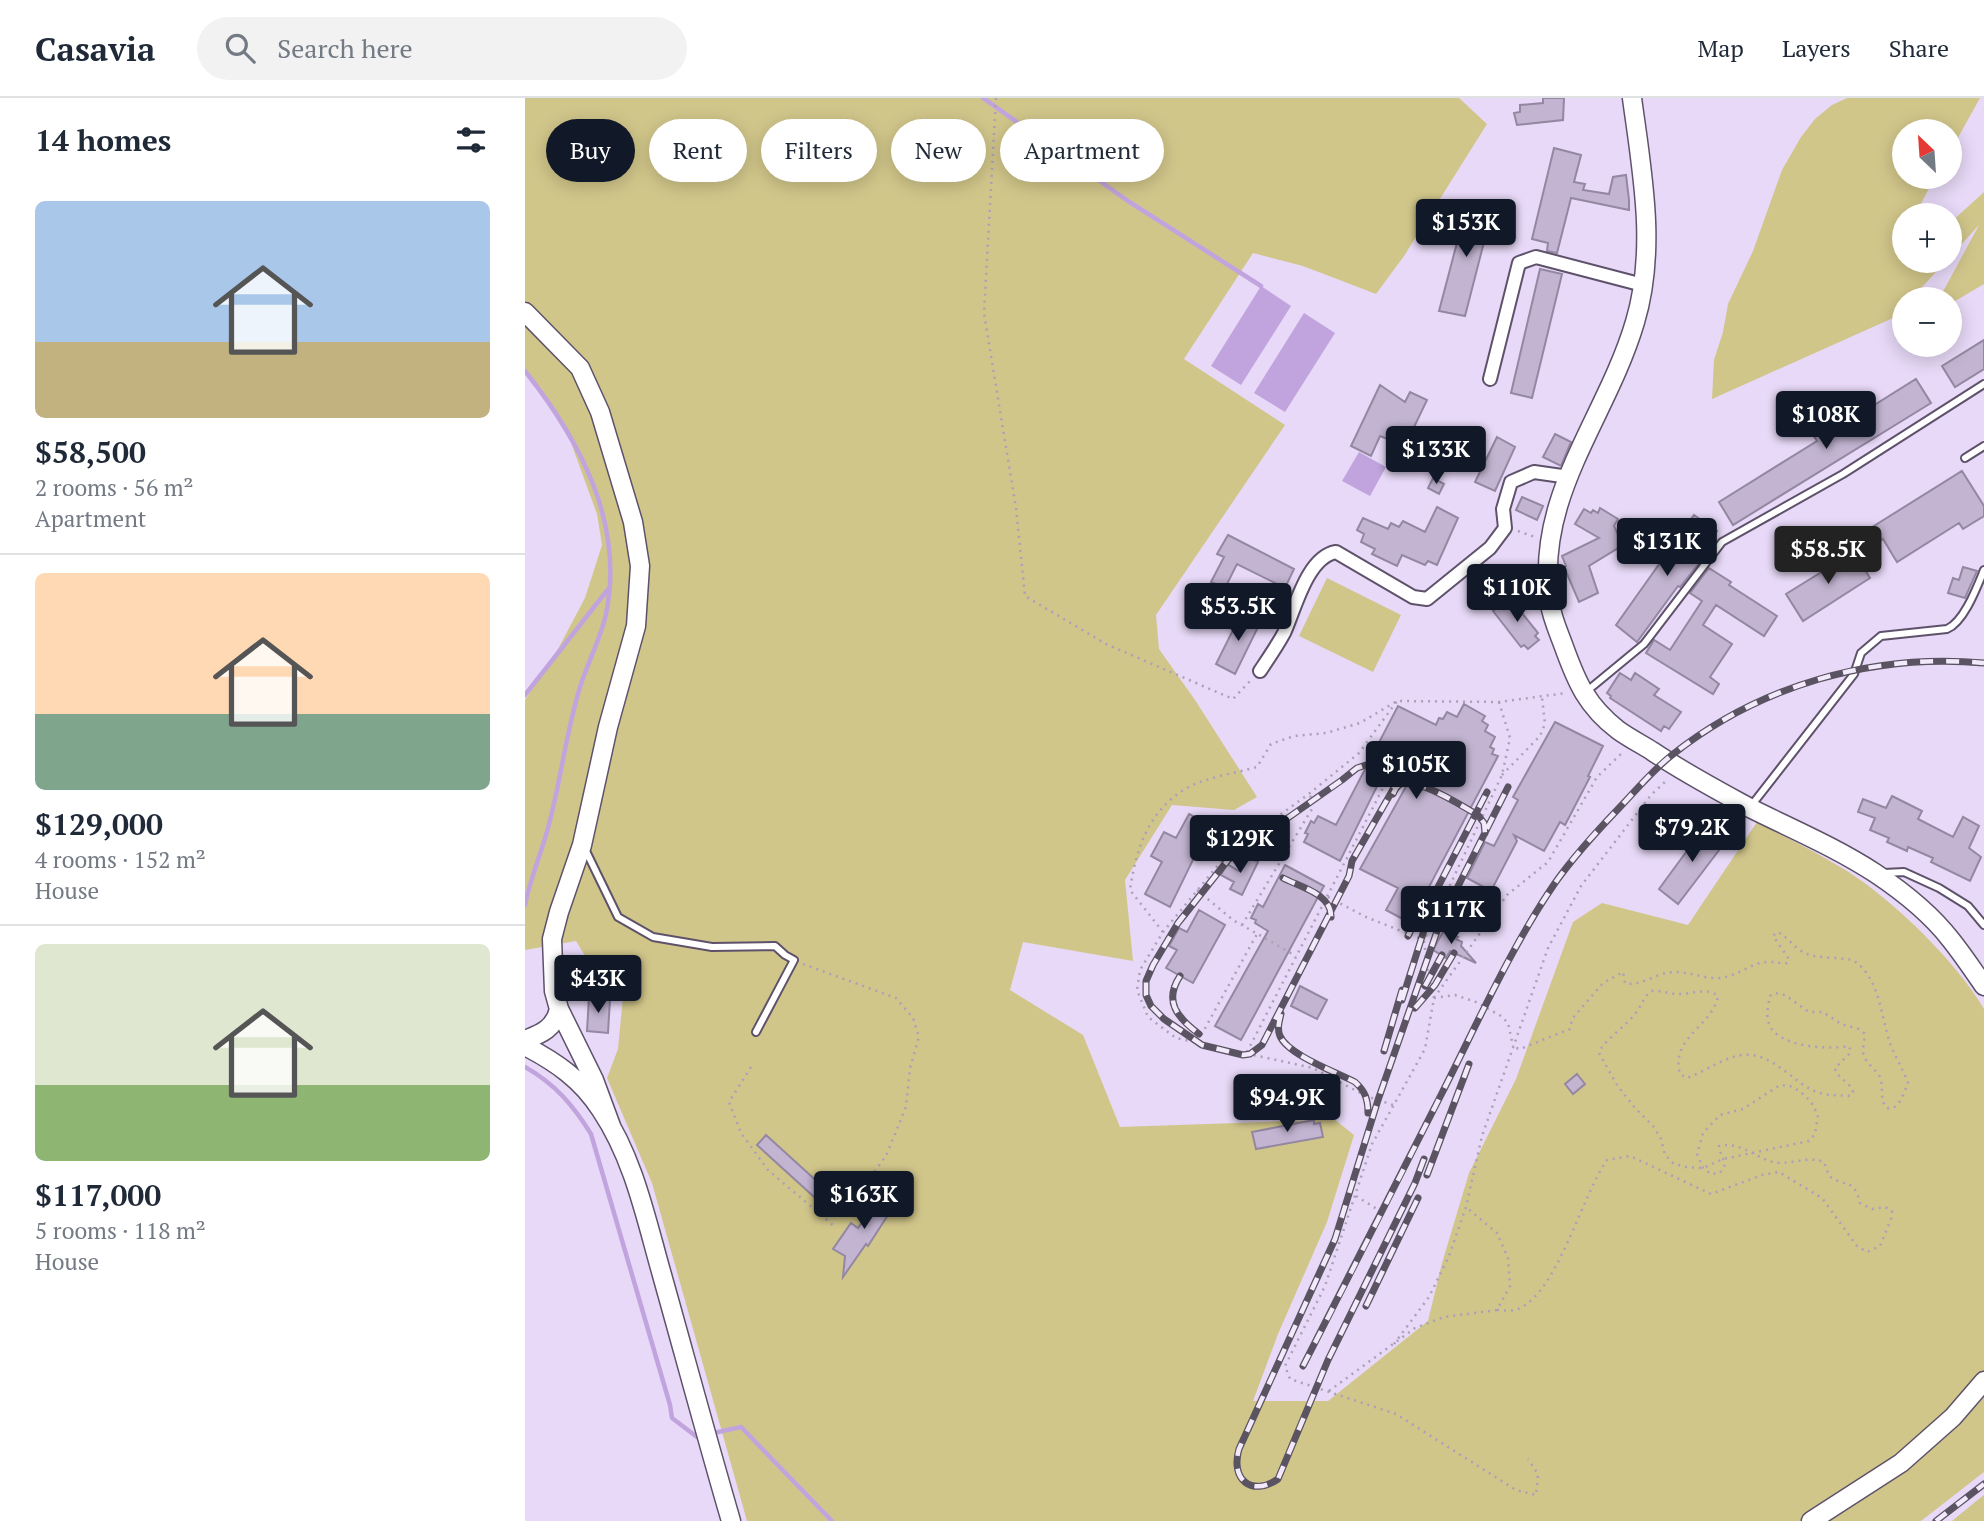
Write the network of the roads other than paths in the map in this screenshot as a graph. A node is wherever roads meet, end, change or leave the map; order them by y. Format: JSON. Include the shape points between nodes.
{"nodes":[{"id":1,"x":1632,"y":98,"type":"edge"},
{"id":2,"x":1643,"y":285,"type":"junction"},
{"id":3,"x":525,"y":312,"type":"edge"},
{"id":4,"x":1490,"y":379,"type":"dead end"},
{"id":5,"x":1984,"y":384,"type":"edge"},
{"id":6,"x":1984,"y":446,"type":"edge"},
{"id":7,"x":1965,"y":458,"type":"dead end"},
{"id":8,"x":1569,"y":477,"type":"junction"},
{"id":9,"x":1984,"y":569,"type":"edge"},
{"id":10,"x":1260,"y":671,"type":"road end"},
{"id":11,"x":1582,"y":693,"type":"junction"},
{"id":12,"x":1749,"y":807,"type":"junction"},
{"id":13,"x":582,"y":845,"type":"junction"},
{"id":14,"x":1875,"y":873,"type":"junction"},
{"id":15,"x":1984,"y":925,"type":"edge"},
{"id":16,"x":1984,"y":986,"type":"edge"},
{"id":17,"x":559,"y":1009,"type":"junction"},
{"id":18,"x":756,"y":1032,"type":"dead end"},
{"id":19,"x":525,"y":1040,"type":"edge"},
{"id":20,"x":525,"y":1046,"type":"edge"},
{"id":21,"x":611,"y":1126,"type":"junction"},
{"id":22,"x":1984,"y":1381,"type":"edge"},
{"id":23,"x":731,"y":1521,"type":"edge"},
{"id":24,"x":1811,"y":1521,"type":"edge"}],
"edges":[{"from":1,"to":2,"type":"street","via":[[1643,187]]},
{"from":2,"to":4,"type":"street","via":[[1536,257],[1519,263]]},
{"from":2,"to":8,"type":"street","via":[[1622,357]]},
{"from":3,"to":13,"type":"street","via":[[580,368],[600,412],[630,510],[641,566],[636,626]]},
{"from":5,"to":11,"type":"lane","via":[[1843,474],[1722,542],[1644,644]]},
{"from":6,"to":7,"type":"lane"},
{"from":8,"to":10,"type":"street","via":[[1534,472],[1511,482],[1503,509],[1505,528],[1490,548],[1427,599],[1413,597],[1336,552],[1327,554],[1312,569],[1282,636]]},
{"from":8,"to":11,"type":"street","via":[[1551,528],[1546,561],[1550,607]]},
{"from":9,"to":12,"type":"lane","via":[[1955,626],[1881,636],[1861,653],[1854,674]]},
{"from":11,"to":12,"type":"street","via":[[1619,731]]},
{"from":12,"to":14,"type":"street"},
{"from":13,"to":17,"type":"street","via":[[552,940]]},
{"from":13,"to":18,"type":"lane","via":[[618,917],[653,937],[712,947],[775,946],[794,960]]},
{"from":14,"to":15,"type":"lane","via":[[1904,872],[1939,888],[1968,906]]},
{"from":14,"to":16,"type":"street","via":[[1949,937]]},
{"from":17,"to":19,"type":"street","via":[[549,1028]]},
{"from":17,"to":21,"type":"street"},
{"from":20,"to":21,"type":"street","via":[[575,1078]]},
{"from":21,"to":23,"type":"street","via":[[640,1200]]},
{"from":22,"to":24,"type":"street","via":[[1953,1417],[1901,1463]]}]}
